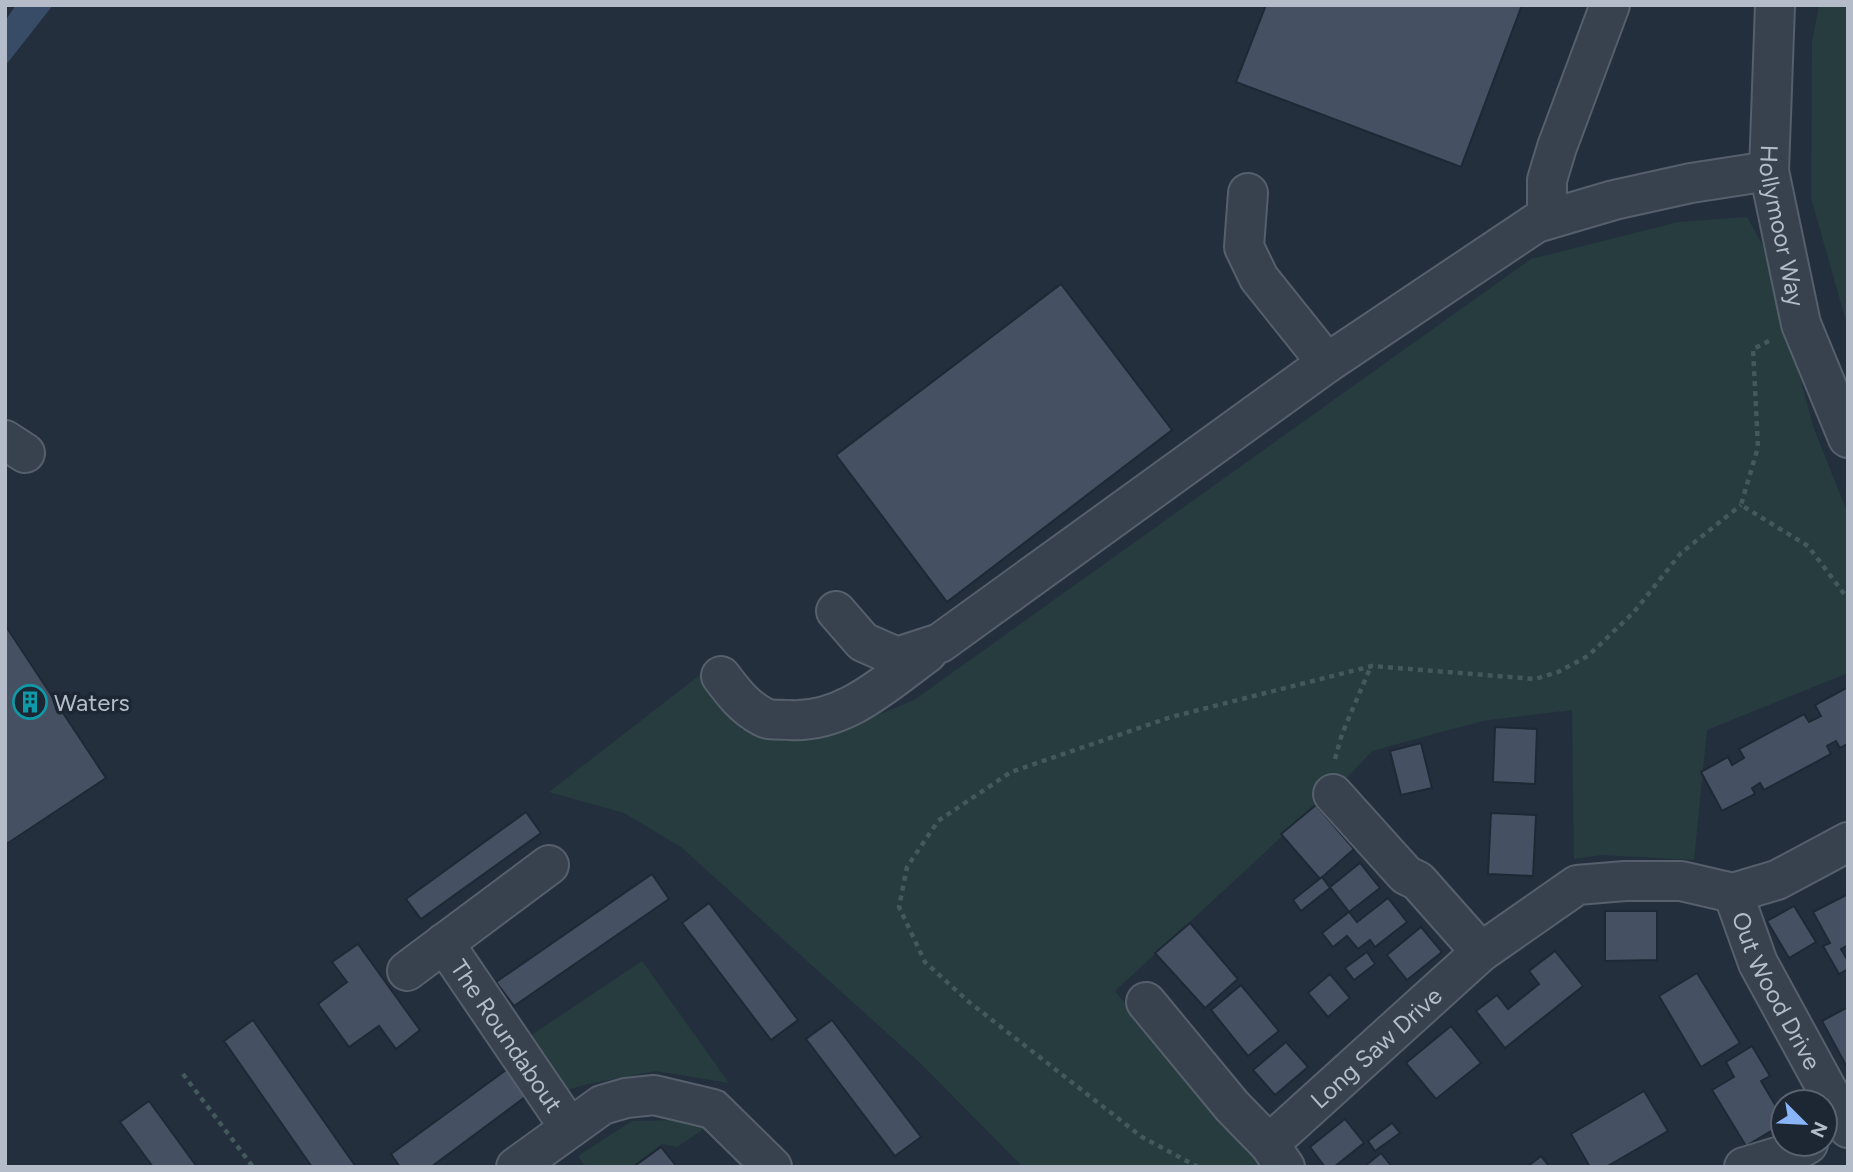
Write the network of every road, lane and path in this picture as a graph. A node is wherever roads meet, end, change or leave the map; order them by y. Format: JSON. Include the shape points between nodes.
{"nodes":[{"id":1,"x":1610,"y":5,"type":"edge"},
{"id":2,"x":1775,"y":5,"type":"edge"},
{"id":3,"x":1769,"y":171,"type":"junction"},
{"id":4,"x":1248,"y":193,"type":"dead end"},
{"id":5,"x":1547,"y":219,"type":"junction"},
{"id":6,"x":1801,"y":324,"type":"junction"},
{"id":7,"x":1327,"y":363,"type":"junction"},
{"id":8,"x":1848,"y":438,"type":"edge"},
{"id":9,"x":1741,"y":505,"type":"junction"},
{"id":10,"x":1848,"y":599,"type":"edge"},
{"id":11,"x":836,"y":611,"type":"dead end"},
{"id":12,"x":940,"y":643,"type":"junction"},
{"id":13,"x":1371,"y":666,"type":"junction"},
{"id":14,"x":721,"y":676,"type":"dead end"},
{"id":15,"x":1333,"y":794,"type":"joint"},
{"id":16,"x":1848,"y":842,"type":"edge"},
{"id":17,"x":549,"y":865,"type":"dead end"},
{"id":18,"x":1733,"y":893,"type":"junction"},
{"id":19,"x":444,"y":943,"type":"junction"},
{"id":20,"x":1481,"y":952,"type":"junction"},
{"id":21,"x":407,"y":971,"type":"dead end"},
{"id":22,"x":1146,"y":1002,"type":"dead end"},
{"id":23,"x":183,"y":1074,"type":"dead end"},
{"id":24,"x":1806,"y":1088,"type":"edge"},
{"id":25,"x":569,"y":1127,"type":"junction"},
{"id":26,"x":1277,"y":1156,"type":"edge"},
{"id":27,"x":1769,"y":1157,"type":"edge"},
{"id":28,"x":253,"y":1167,"type":"edge"},
{"id":29,"x":516,"y":1167,"type":"edge"},
{"id":30,"x":772,"y":1167,"type":"edge"},
{"id":31,"x":1198,"y":1167,"type":"edge"},
{"id":32,"x":1744,"y":1167,"type":"edge"}],
"edges":[{"from":1,"to":5,"type":"street","via":[[1547,180]]},
{"from":2,"to":3,"type":"street","name":"Hollymoor Way"},
{"from":3,"to":5,"type":"street","via":[[1690,183]]},
{"from":3,"to":6,"type":"street","name":"Hollymoor Way"},
{"from":4,"to":7,"type":"street","via":[[1244,247],[1259,278]]},
{"from":5,"to":7,"type":"street"},
{"from":6,"to":8,"type":"street","name":"Hollymoor Way"},
{"from":6,"to":9,"type":"path","via":[[1754,349],[1758,447]]},
{"from":7,"to":12,"type":"street"},
{"from":9,"to":10,"type":"path","via":[[1808,546]]},
{"from":9,"to":13,"type":"path","via":[[1681,553],[1634,612],[1588,656],[1558,673],[1535,679]]},
{"from":11,"to":12,"type":"street","via":[[863,642],[897,657]]},
{"from":12,"to":14,"type":"street","via":[[850,708],[802,721],[766,719],[742,703]]},
{"from":13,"to":15,"type":"path","via":[[1342,734],[1332,769]]},
{"from":13,"to":31,"type":"path","via":[[1171,717],[1011,772],[938,821],[907,867],[899,907],[925,962],[969,1002],[1142,1137]]},
{"from":15,"to":20,"type":"street"},
{"from":16,"to":18,"type":"street","name":"Long Saw Drive","via":[[1777,880]]},
{"from":17,"to":19,"type":"street"},
{"from":18,"to":20,"type":"street","name":"Long Saw Drive","via":[[1681,881],[1577,885]]},
{"from":18,"to":24,"type":"street","name":"Out Wood Drive"},
{"from":19,"to":21,"type":"street"},
{"from":19,"to":25,"type":"street","name":"The Roundabout"},
{"from":20,"to":26,"type":"street","name":"Long Saw Drive"},
{"from":22,"to":26,"type":"street","name":"Long Saw Drive"},
{"from":23,"to":28,"type":"path"},
{"from":25,"to":29,"type":"street","name":"The Roundabout"},
{"from":25,"to":30,"type":"street","name":"The Roundabout","via":[[602,1105],[626,1098],[654,1095],[680,1100],[713,1109]]},
{"from":27,"to":32,"type":"street"}]}
